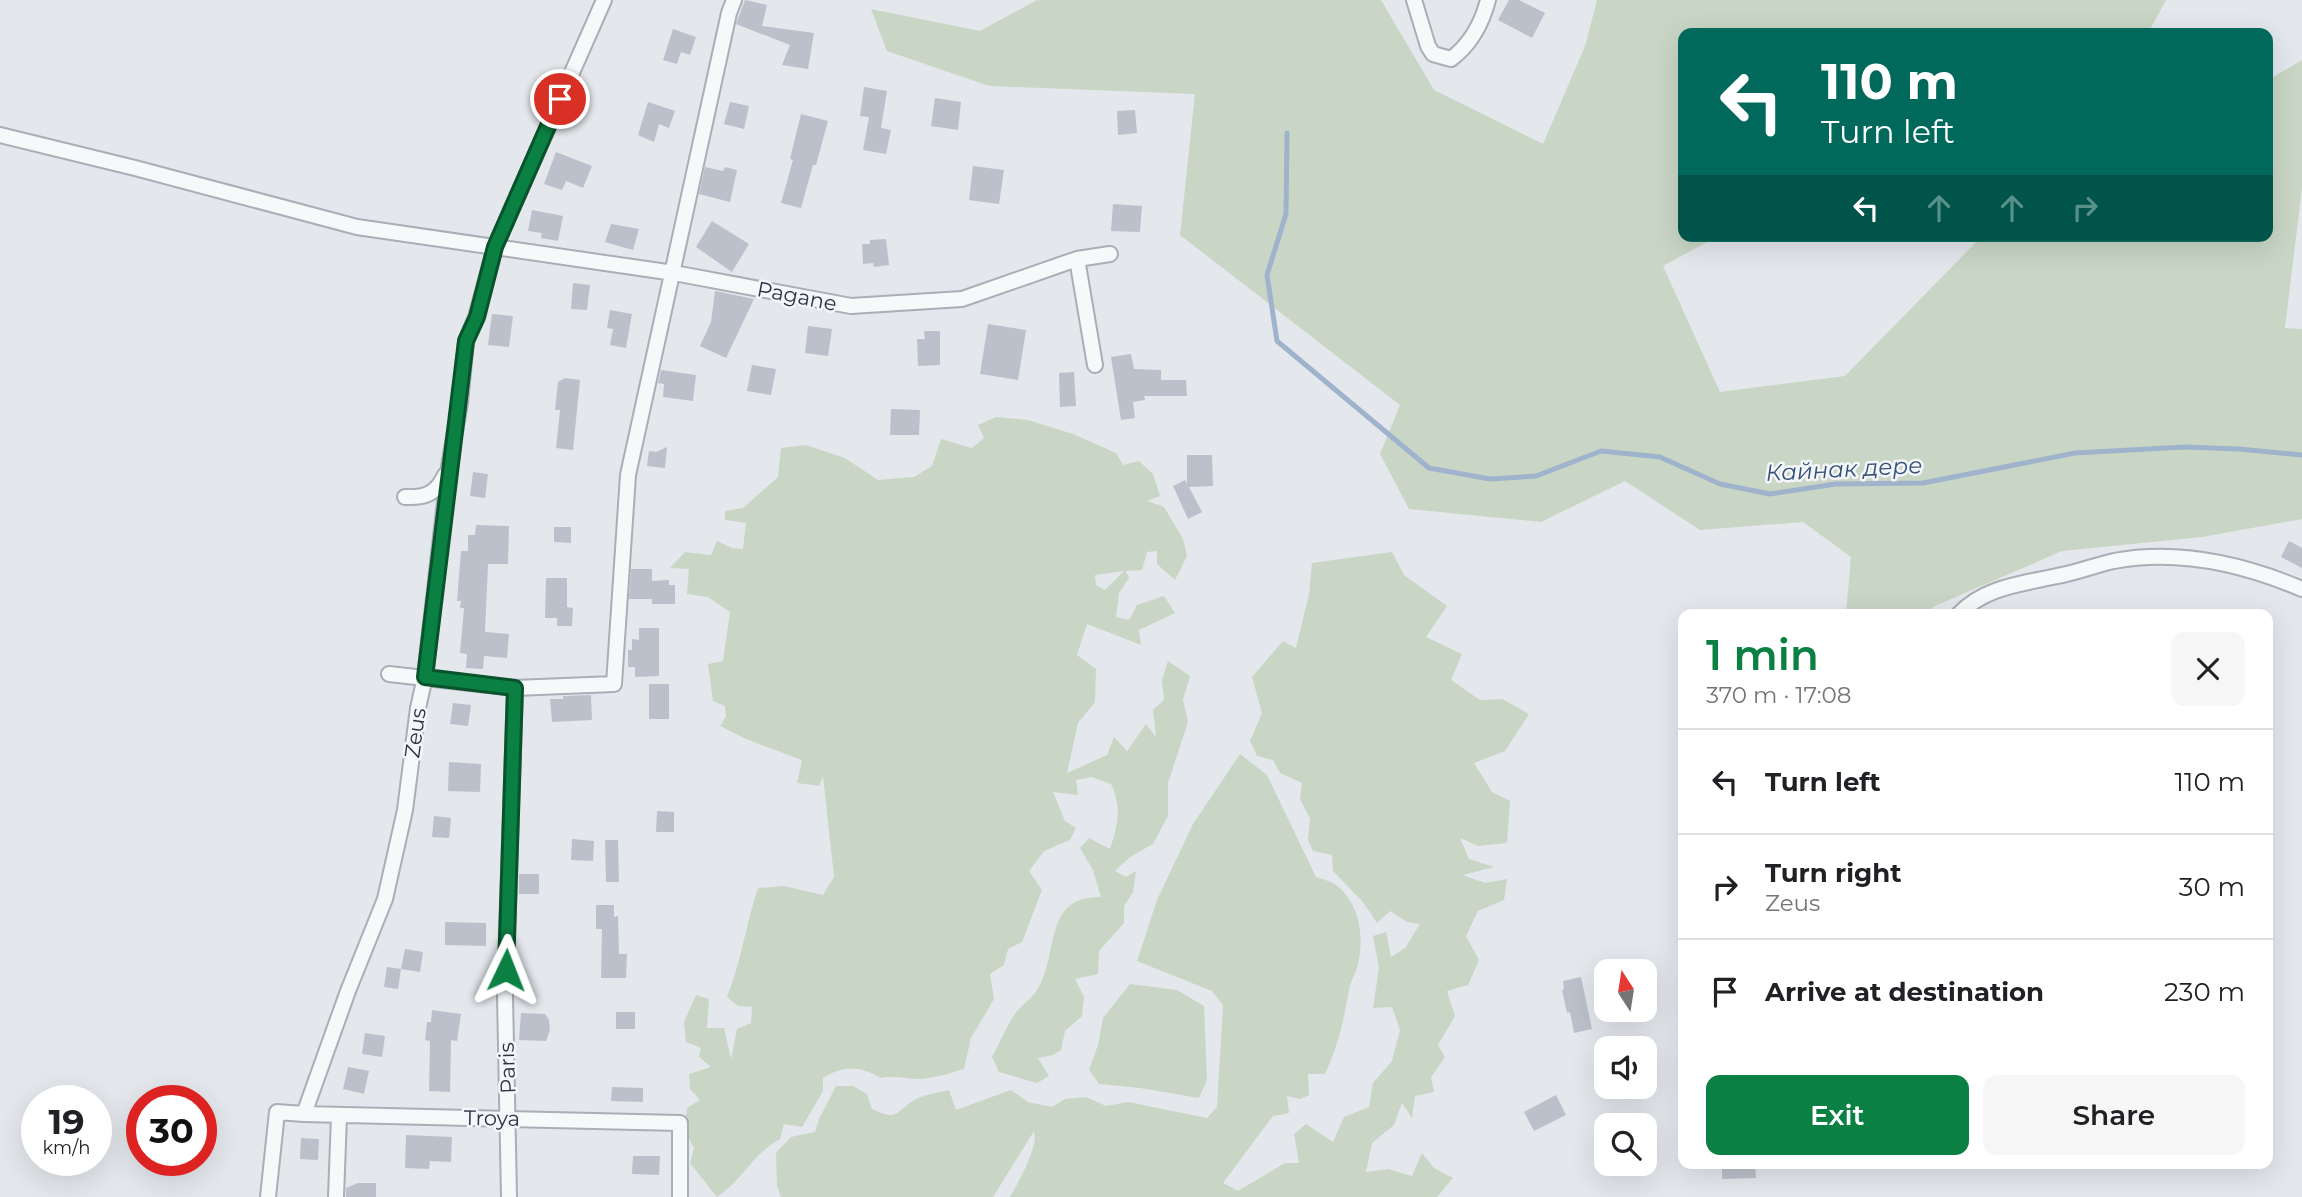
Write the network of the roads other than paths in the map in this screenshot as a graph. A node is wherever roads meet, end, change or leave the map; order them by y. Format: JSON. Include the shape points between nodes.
{"nodes":[{"id":1,"x":604,"y":0,"type":"edge"},
{"id":2,"x":734,"y":0,"type":"edge"},
{"id":3,"x":1414,"y":0,"type":"edge"},
{"id":4,"x":1488,"y":0,"type":"edge"},
{"id":5,"x":0,"y":135,"type":"edge"},
{"id":6,"x":495,"y":247,"type":"junction"},
{"id":7,"x":1110,"y":254,"type":"dead end"},
{"id":8,"x":1077,"y":259,"type":"junction"},
{"id":9,"x":674,"y":273,"type":"junction"},
{"id":10,"x":1095,"y":365,"type":"dead end"},
{"id":11,"x":449,"y":466,"type":"junction"},
{"id":12,"x":405,"y":497,"type":"dead end"},
{"id":13,"x":2302,"y":589,"type":"edge"},
{"id":14,"x":1965,"y":609,"type":"edge"},
{"id":15,"x":389,"y":674,"type":"dead end"},
{"id":16,"x":425,"y":677,"type":"junction"},
{"id":17,"x":515,"y":688,"type":"junction"},
{"id":18,"x":304,"y":1114,"type":"junction"},
{"id":19,"x":339,"y":1116,"type":"junction"},
{"id":20,"x":509,"y":1118,"type":"junction"},
{"id":21,"x":268,"y":1197,"type":"edge"},
{"id":22,"x":337,"y":1197,"type":"edge"},
{"id":23,"x":509,"y":1197,"type":"edge"},
{"id":24,"x":680,"y":1197,"type":"edge"}],
"edges":[{"from":1,"to":6,"type":"street","name":"Zeus"},
{"from":2,"to":9,"type":"street"},
{"from":3,"to":4,"type":"street","via":[[1433,54],[1451,59],[1478,28]]},
{"from":5,"to":6,"type":"street","name":"Pagane","via":[[357,227]]},
{"from":6,"to":9,"type":"street","name":"Pagane"},
{"from":6,"to":11,"type":"street","name":"Zeus","via":[[466,341]]},
{"from":7,"to":8,"type":"street","name":"Pagane"},
{"from":8,"to":9,"type":"street","name":"Pagane","via":[[962,299],[851,306]]},
{"from":8,"to":10,"type":"street"},
{"from":9,"to":17,"type":"street","via":[[628,475],[614,684]]},
{"from":11,"to":12,"type":"street","via":[[440,486],[421,498]]},
{"from":11,"to":16,"type":"street","name":"Zeus"},
{"from":13,"to":14,"type":"street","via":[[2241,567],[2158,556],[2114,561],[1986,593]]},
{"from":15,"to":16,"type":"street"},
{"from":16,"to":17,"type":"street"},
{"from":16,"to":18,"type":"street","name":"Zeus","via":[[386,900]]},
{"from":17,"to":20,"type":"street","name":"Paris","via":[[505,996]]},
{"from":18,"to":19,"type":"street","name":"Troya"},
{"from":18,"to":21,"type":"street","via":[[276,1112]]},
{"from":19,"to":20,"type":"street","name":"Troya"},
{"from":19,"to":22,"type":"street"},
{"from":20,"to":23,"type":"street","name":"Paris"},
{"from":20,"to":24,"type":"street","name":"Troya","via":[[680,1123]]}]}
